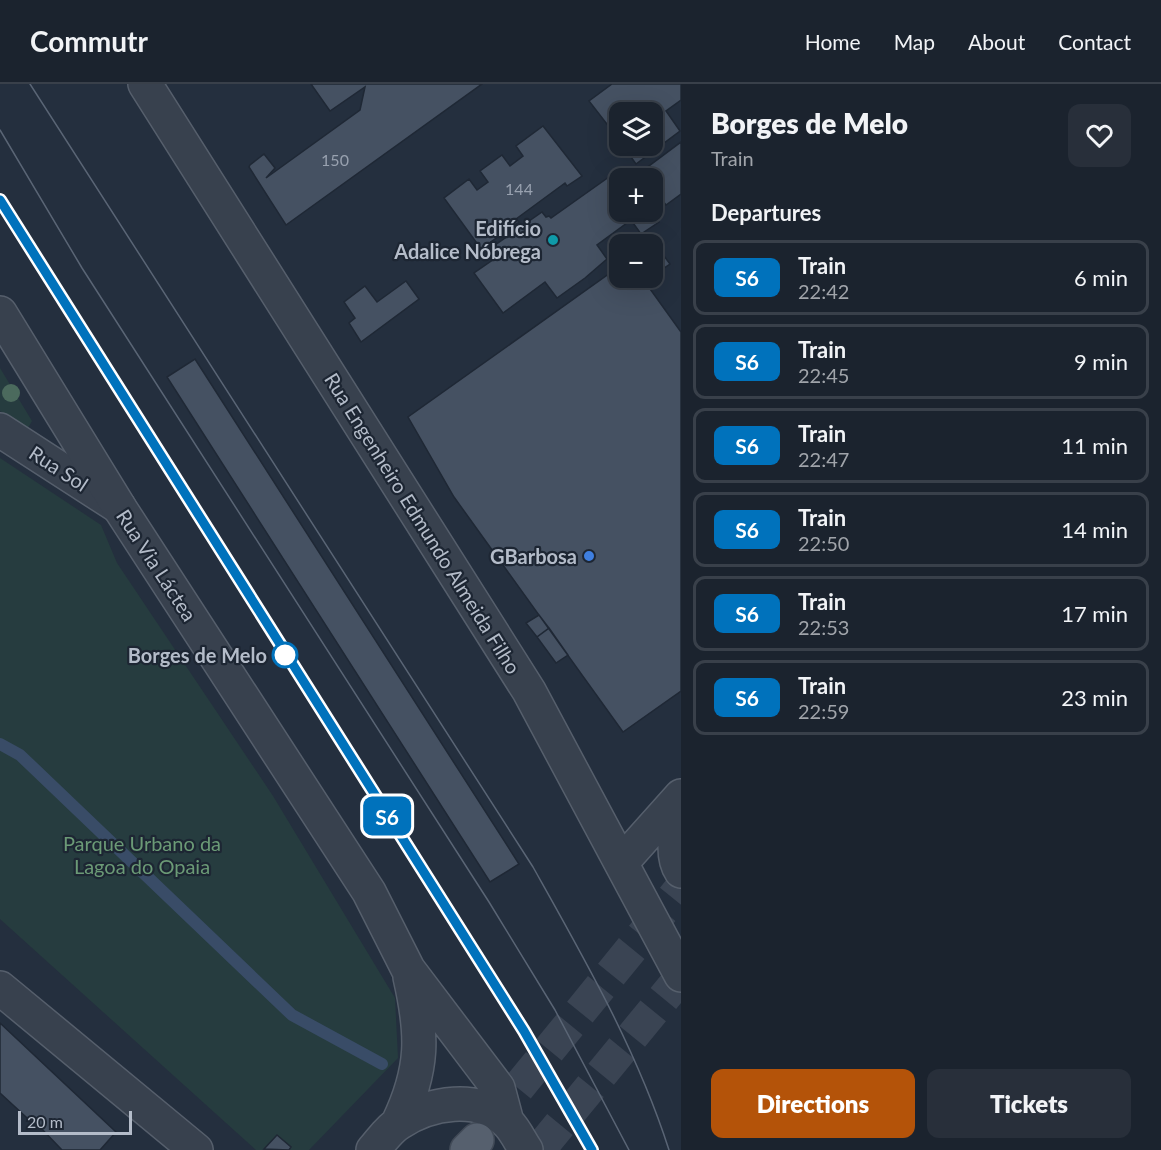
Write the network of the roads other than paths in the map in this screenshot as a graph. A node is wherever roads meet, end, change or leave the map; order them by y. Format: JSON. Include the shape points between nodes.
{"nodes":[{"id":1,"x":145,"y":84,"type":"edge"},
{"id":2,"x":0,"y":313,"type":"edge"},
{"id":3,"x":0,"y":430,"type":"edge"},
{"id":4,"x":119,"y":507,"type":"junction"},
{"id":5,"x":681,"y":796,"type":"edge"},
{"id":6,"x":681,"y":817,"type":"edge"},
{"id":7,"x":622,"y":862,"type":"junction"},
{"id":8,"x":681,"y":871,"type":"edge"},
{"id":9,"x":408,"y":969,"type":"junction"},
{"id":10,"x":681,"y":975,"type":"edge"},
{"id":11,"x":0,"y":988,"type":"edge"},
{"id":12,"x":507,"y":1122,"type":"junction"},
{"id":13,"x":398,"y":1123,"type":"junction"},
{"id":14,"x":184,"y":1147,"type":"edge"},
{"id":15,"x":373,"y":1150,"type":"edge"},
{"id":16,"x":526,"y":1150,"type":"edge"}],
"edges":[{"from":1,"to":7,"type":"street","name":"Rua Engenheiro Edmundo Almeida Filho","via":[[530,691]]},
{"from":2,"to":4,"type":"street","name":"Rua Via Láctea"},
{"from":3,"to":4,"type":"street","name":"Rua Sol"},
{"from":4,"to":9,"type":"street","name":"Rua Via Láctea","via":[[369,892]]},
{"from":5,"to":7,"type":"street"},
{"from":6,"to":8,"type":"street","via":[[676,825],[676,865]]},
{"from":7,"to":10,"type":"street","name":"Rua Engenheiro Edmundo Almeida Filho"},
{"from":9,"to":12,"type":"street","name":"Rua Via Láctea","via":[[496,1085]]},
{"from":9,"to":13,"type":"street","name":"Rua Via Láctea","via":[[420,1042],[416,1082]]},
{"from":11,"to":14,"type":"street"},
{"from":12,"to":13,"type":"street","via":[[488,1110],[466,1104],[440,1104]]},
{"from":12,"to":16,"type":"street"},
{"from":13,"to":15,"type":"street"}]}
